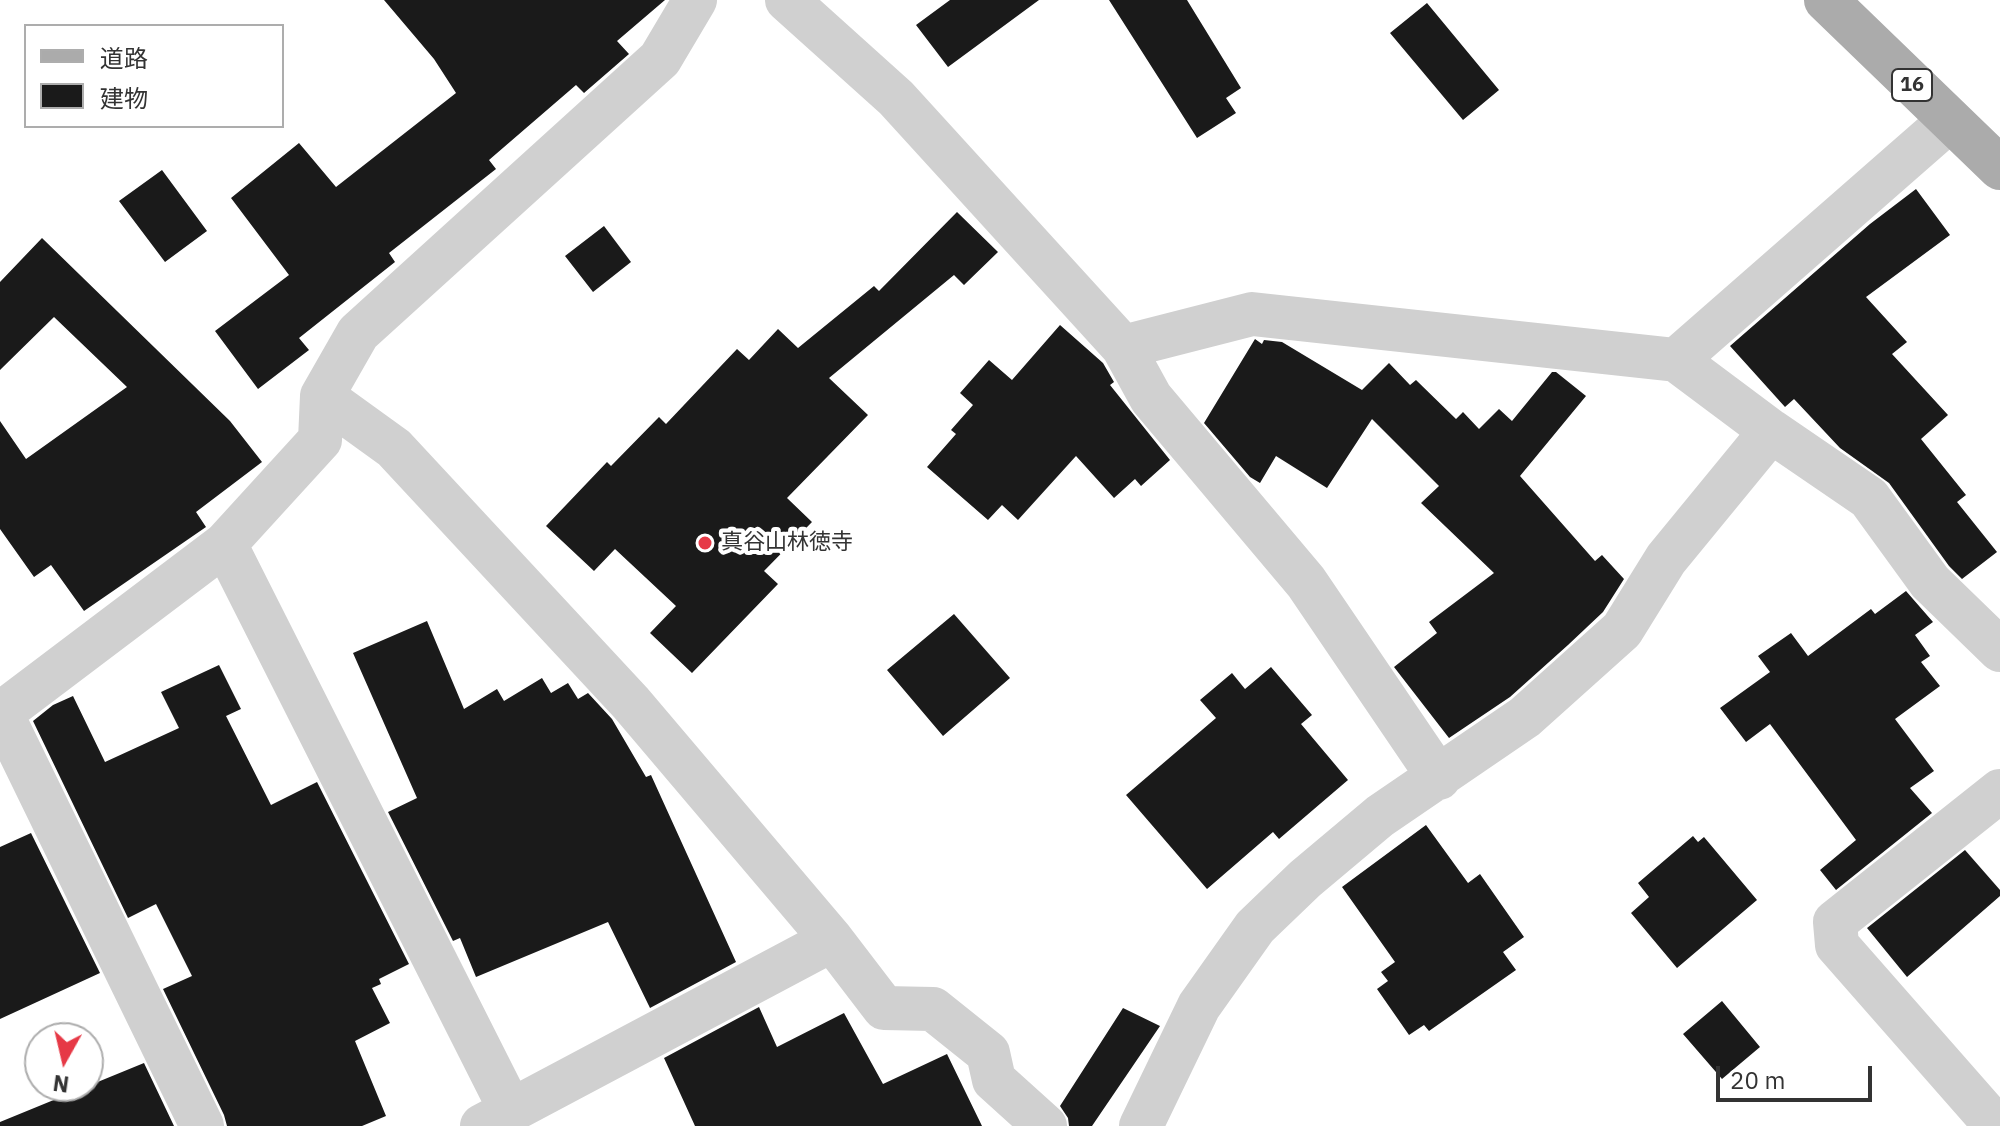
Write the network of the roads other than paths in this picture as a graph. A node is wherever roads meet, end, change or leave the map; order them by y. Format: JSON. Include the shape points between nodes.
{"nodes":[{"id":1,"x":695,"y":0,"type":"edge"},
{"id":2,"x":787,"y":0,"type":"edge"},
{"id":3,"x":1826,"y":0,"type":"edge"},
{"id":4,"x":1949,"y":121,"type":"junction"},
{"id":5,"x":2000,"y":168,"type":"edge"},
{"id":6,"x":1123,"y":347,"type":"junction"},
{"id":7,"x":1676,"y":360,"type":"junction"},
{"id":8,"x":322,"y":396,"type":"junction"},
{"id":9,"x":1771,"y":431,"type":"junction"},
{"id":10,"x":225,"y":544,"type":"junction"},
{"id":11,"x":2000,"y":650,"type":"edge"},
{"id":12,"x":1,"y":714,"type":"edge"},
{"id":13,"x":1439,"y":778,"type":"junction"},
{"id":14,"x":2000,"y":791,"type":"edge"},
{"id":15,"x":832,"y":940,"type":"junction"},
{"id":16,"x":496,"y":1119,"type":"edge"},
{"id":17,"x":202,"y":1126,"type":"edge"},
{"id":18,"x":1045,"y":1126,"type":"edge"},
{"id":19,"x":1141,"y":1126,"type":"edge"},
{"id":20,"x":1996,"y":1126,"type":"edge"}],
"edges":[{"from":1,"to":8,"type":"street","via":[[660,59],[358,333]]},
{"from":2,"to":6,"type":"street","via":[[896,98]]},
{"from":3,"to":4,"type":"main road","number":"16"},
{"from":4,"to":5,"type":"main road","number":"16"},
{"from":4,"to":7,"type":"street"},
{"from":6,"to":7,"type":"street","via":[[1252,314]]},
{"from":6,"to":13,"type":"street","via":[[1151,398],[1306,582]]},
{"from":7,"to":9,"type":"street"},
{"from":8,"to":10,"type":"street","via":[[320,440]]},
{"from":8,"to":15,"type":"street","via":[[394,448],[631,703]]},
{"from":9,"to":11,"type":"street","via":[[1869,498],[1930,582]]},
{"from":9,"to":13,"type":"street","via":[[1666,559],[1622,630],[1525,717]]},
{"from":10,"to":12,"type":"street"},
{"from":10,"to":16,"type":"street"},
{"from":12,"to":17,"type":"street"},
{"from":13,"to":19,"type":"street","via":[[1380,816],[1255,927],[1199,1006]]},
{"from":14,"to":20,"type":"street","via":[[1835,922],[1837,945]]},
{"from":15,"to":16,"type":"street"},
{"from":15,"to":18,"type":"street","via":[[884,1008],[933,1009],[988,1053],[994,1080]]}]}
